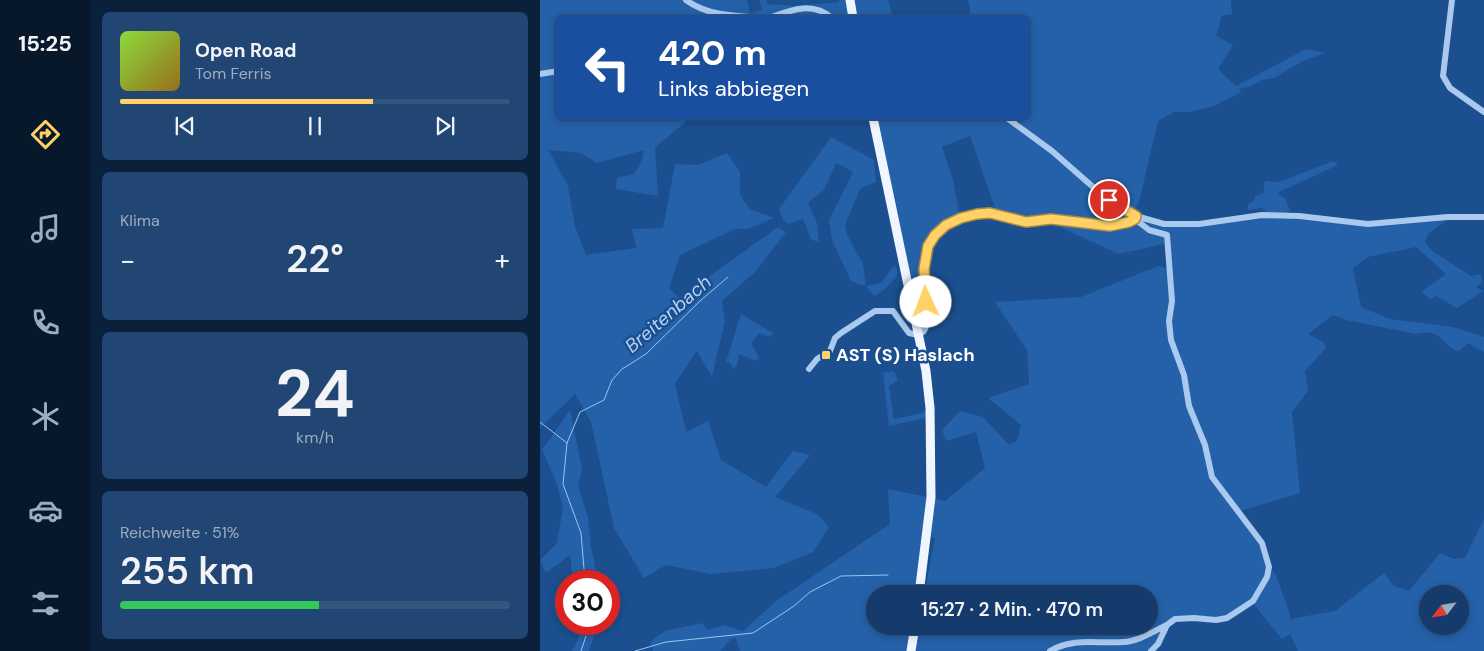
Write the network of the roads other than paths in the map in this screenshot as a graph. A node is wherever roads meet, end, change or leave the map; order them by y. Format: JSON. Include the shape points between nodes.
{"nodes":[{"id":1,"x":686,"y":0,"type":"edge"},
{"id":2,"x":850,"y":0,"type":"edge"},
{"id":3,"x":1452,"y":0,"type":"edge"},
{"id":4,"x":740,"y":15,"type":"edge"},
{"id":5,"x":777,"y":15,"type":"edge"},
{"id":6,"x":828,"y":15,"type":"edge"},
{"id":7,"x":852,"y":15,"type":"edge"},
{"id":8,"x":555,"y":72,"type":"edge"},
{"id":9,"x":540,"y":74,"type":"edge"},
{"id":10,"x":1484,"y":112,"type":"edge"},
{"id":11,"x":874,"y":120,"type":"edge"},
{"id":12,"x":1010,"y":120,"type":"edge"},
{"id":13,"x":1135,"y":217,"type":"junction"},
{"id":14,"x":1484,"y":217,"type":"edge"},
{"id":15,"x":918,"y":335,"type":"junction"},
{"id":16,"x":809,"y":369,"type":"dead end"},
{"id":17,"x":919,"y":585,"type":"edge"},
{"id":18,"x":1167,"y":625,"type":"junction"},
{"id":19,"x":913,"y":635,"type":"edge"},
{"id":20,"x":1053,"y":649,"type":"edge"},
{"id":21,"x":911,"y":651,"type":"edge"},
{"id":22,"x":1065,"y":651,"type":"edge"},
{"id":23,"x":1151,"y":651,"type":"edge"}],
"edges":[{"from":1,"to":4,"type":"street","via":[[712,12]]},
{"from":2,"to":7,"type":"main road"},
{"from":3,"to":10,"type":"street","via":[[1443,76],[1450,88]]},
{"from":5,"to":6,"type":"street","via":[[810,7]]},
{"from":8,"to":9,"type":"street"},
{"from":11,"to":15,"type":"main road"},
{"from":12,"to":13,"type":"street","via":[[1101,194]]},
{"from":13,"to":14,"type":"street","via":[[1178,225],[1262,215],[1368,224]]},
{"from":13,"to":15,"type":"street","via":[[1129,222],[1110,226],[1051,219],[1026,222],[983,213],[953,221],[935,235],[928,246],[924,269],[927,326]]},
{"from":13,"to":18,"type":"street","via":[[1149,230],[1167,235],[1172,302],[1169,321],[1189,406],[1205,445],[1212,477],[1262,543],[1270,567],[1253,601],[1227,618],[1175,620]]},
{"from":15,"to":16,"type":"street","via":[[909,333],[893,311],[876,311],[837,336],[830,351]]},
{"from":15,"to":17,"type":"main road","via":[[926,371],[932,457],[931,498]]},
{"from":18,"to":20,"type":"street","via":[[1125,642],[1077,642]]},
{"from":18,"to":23,"type":"street"},
{"from":19,"to":21,"type":"main road"},
{"from":20,"to":22,"type":"street"}]}
